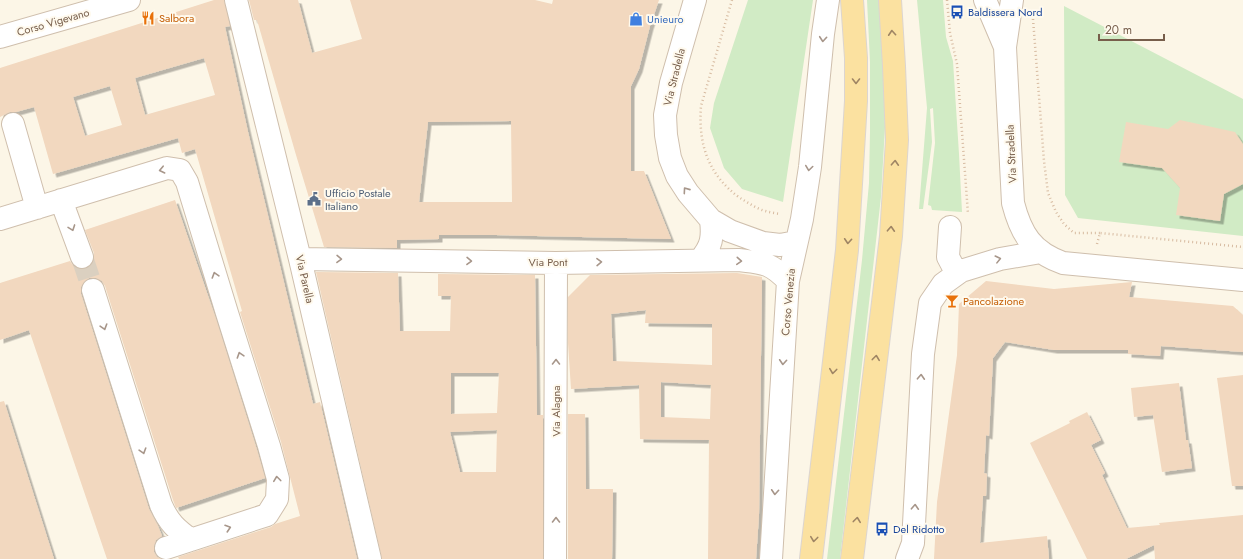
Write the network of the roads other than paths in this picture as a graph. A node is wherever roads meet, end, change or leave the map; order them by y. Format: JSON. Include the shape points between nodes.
{"nodes":[{"id":1,"x":129,"y":0,"type":"edge"},
{"id":2,"x":236,"y":0,"type":"edge"},
{"id":3,"x":695,"y":0,"type":"edge"},
{"id":4,"x":828,"y":0,"type":"edge"},
{"id":5,"x":852,"y":0,"type":"edge"},
{"id":6,"x":890,"y":0,"type":"edge"},
{"id":7,"x":985,"y":0,"type":"edge"},
{"id":8,"x":1012,"y":0,"type":"edge"},
{"id":9,"x":0,"y":37,"type":"edge"},
{"id":10,"x":1005,"y":47,"type":"junction"},
{"id":11,"x":12,"y":124,"type":"dead end"},
{"id":12,"x":62,"y":200,"type":"junction"},
{"id":13,"x":37,"y":208,"type":"junction"},
{"id":14,"x":0,"y":219,"type":"edge"},
{"id":15,"x":711,"y":220,"type":"junction"},
{"id":16,"x":950,"y":227,"type":"dead end"},
{"id":17,"x":796,"y":242,"type":"junction"},
{"id":18,"x":1041,"y":252,"type":"junction"},
{"id":19,"x":82,"y":256,"type":"tunnel mouth"},
{"id":20,"x":300,"y":259,"type":"junction"},
{"id":21,"x":700,"y":260,"type":"junction"},
{"id":22,"x":556,"y":263,"type":"junction"},
{"id":23,"x":959,"y":273,"type":"junction"},
{"id":24,"x":1243,"y":280,"type":"edge"},
{"id":25,"x":788,"y":281,"type":"junction"},
{"id":26,"x":93,"y":290,"type":"tunnel mouth"},
{"id":27,"x":191,"y":540,"type":"junction"},
{"id":28,"x":166,"y":548,"type":"dead end"},
{"id":29,"x":370,"y":559,"type":"edge"},
{"id":30,"x":556,"y":559,"type":"edge"},
{"id":31,"x":771,"y":559,"type":"edge"},
{"id":32,"x":811,"y":559,"type":"edge"},
{"id":33,"x":852,"y":559,"type":"edge"},
{"id":34,"x":907,"y":559,"type":"edge"}],
"edges":[{"from":1,"to":9,"type":"street","name":"Corso Vigevano"},
{"from":2,"to":20,"type":"street","name":"Via Parella"},
{"from":15,"to":3,"type":"street","name":"Via Stradella","one_way":true,"via":[[677,176],[670,158],[666,135],[665,115],[671,83]]},
{"from":4,"to":17,"type":"street","name":"Corso Venezia","one_way":true,"via":[[810,167]]},
{"from":5,"to":32,"type":"main road","one_way":true,"via":[[856,101],[848,250]]},
{"from":33,"to":6,"type":"main road","one_way":true,"via":[[891,236],[897,140]]},
{"from":7,"to":10,"type":"street","name":"Via Stradella"},
{"from":8,"to":10,"type":"street","name":"Via Stradella"},
{"from":10,"to":18,"type":"street","name":"Via Stradella","via":[[1016,216],[1030,242]]},
{"from":11,"to":13,"type":"street"},
{"from":12,"to":13,"type":"street"},
{"from":12,"to":19,"type":"street","one_way":true},
{"from":27,"to":12,"type":"street","one_way":true,"via":[[267,515],[277,499],[278,479],[187,182],[180,170],[167,168]]},
{"from":13,"to":14,"type":"street"},
{"from":15,"to":17,"type":"street","name":"Via Stradella","via":[[730,231],[763,243],[780,245]]},
{"from":15,"to":21,"type":"street","via":[[710,246]]},
{"from":16,"to":23,"type":"street","via":[[948,257]]},
{"from":17,"to":25,"type":"street","name":"Corso Venezia"},
{"from":23,"to":18,"type":"street","one_way":true,"via":[[1000,259]]},
{"from":18,"to":24,"type":"street","name":"Via Stradella","via":[[1063,262]]},
{"from":20,"to":22,"type":"street","name":"Via Pont","one_way":true},
{"from":20,"to":29,"type":"street","name":"Via Parella"},
{"from":22,"to":21,"type":"street","name":"Via Pont","one_way":true},
{"from":21,"to":25,"type":"street","name":"Via Pont","one_way":true,"via":[[738,260],[768,264],[776,268]]},
{"from":30,"to":22,"type":"street","name":"Via Alagna","one_way":true},
{"from":34,"to":23,"type":"street","one_way":true,"via":[[913,542],[922,354],[930,303],[943,284]]},
{"from":25,"to":31,"type":"street","name":"Corso Venezia","one_way":true},
{"from":26,"to":27,"type":"street","one_way":true,"via":[[161,505],[173,526]]},
{"from":27,"to":28,"type":"street"}]}
